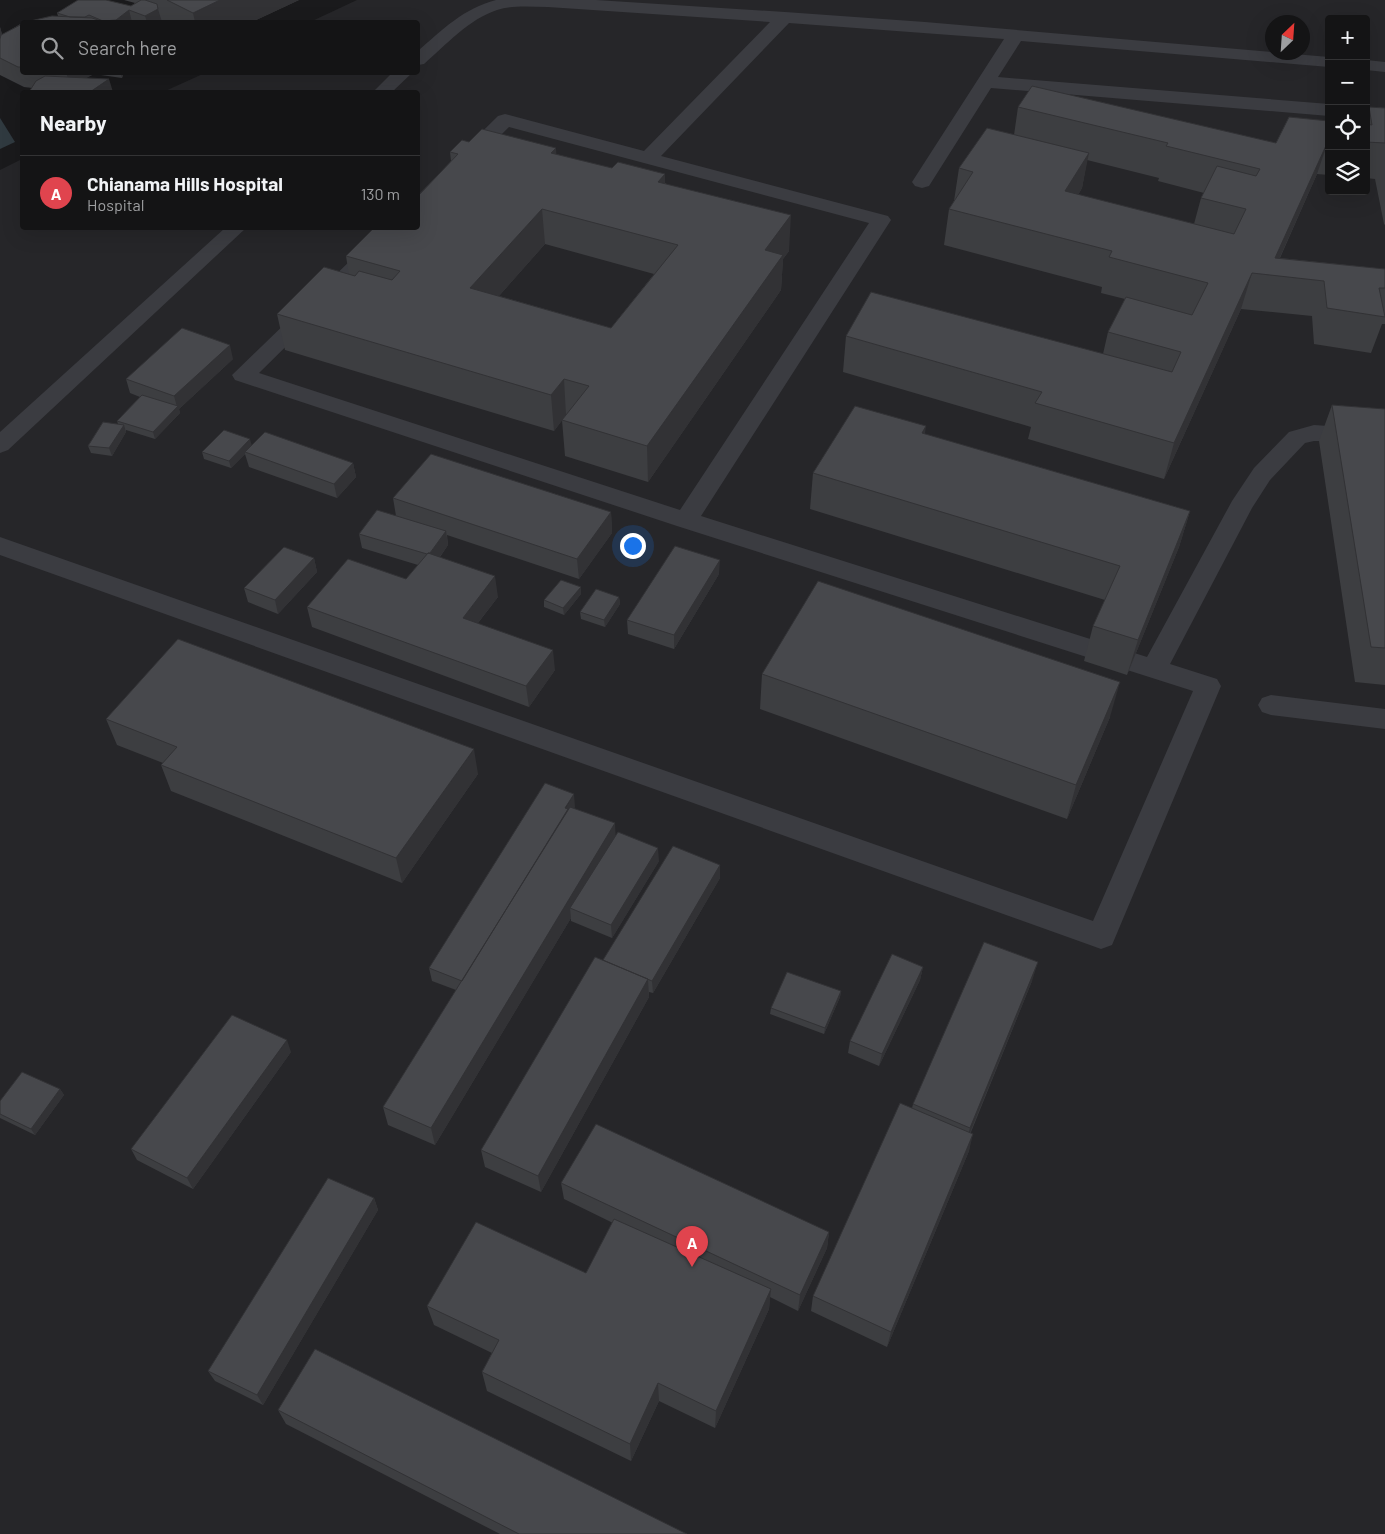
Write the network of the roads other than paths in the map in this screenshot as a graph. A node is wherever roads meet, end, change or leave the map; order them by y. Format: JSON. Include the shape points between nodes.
{"nodes":[{"id":1,"x":785,"y":17,"type":"junction"},
{"id":2,"x":1016,"y":34,"type":"junction"},
{"id":3,"x":420,"y":58,"type":"edge"},
{"id":4,"x":1325,"y":62,"type":"edge"},
{"id":5,"x":1370,"y":65,"type":"edge"},
{"id":6,"x":1385,"y":66,"type":"edge"},
{"id":7,"x":401,"y":75,"type":"edge"},
{"id":8,"x":987,"y":82,"type":"junction"},
{"id":9,"x":384,"y":90,"type":"edge"},
{"id":10,"x":1325,"y":110,"type":"edge"},
{"id":11,"x":648,"y":158,"type":"junction"},
{"id":12,"x":922,"y":182,"type":"dead end"},
{"id":13,"x":420,"y":204,"type":"edge"},
{"id":14,"x":234,"y":230,"type":"edge"},
{"id":15,"x":393,"y":230,"type":"edge"},
{"id":16,"x":1385,"y":438,"type":"edge"},
{"id":17,"x":0,"y":445,"type":"edge"},
{"id":18,"x":686,"y":520,"type":"junction"},
{"id":19,"x":0,"y":546,"type":"edge"},
{"id":20,"x":1154,"y":670,"type":"junction"},
{"id":21,"x":1272,"y":705,"type":"dead end"},
{"id":22,"x":1385,"y":719,"type":"edge"}],
"edges":[{"from":1,"to":2,"type":"lane"},
{"from":1,"to":3,"type":"lane","via":[[548,2],[516,3],[490,7],[468,18]]},
{"from":1,"to":11,"type":"lane"},
{"from":2,"to":4,"type":"lane"},
{"from":2,"to":8,"type":"lane"},
{"from":5,"to":6,"type":"lane"},
{"from":7,"to":9,"type":"lane"},
{"from":8,"to":10,"type":"lane"},
{"from":8,"to":12,"type":"lane"},
{"from":11,"to":13,"type":"lane","via":[[505,120]]},
{"from":11,"to":18,"type":"lane","via":[[881,220]]},
{"from":14,"to":17,"type":"lane"},
{"from":15,"to":18,"type":"lane","via":[[243,375]]},
{"from":16,"to":20,"type":"lane","via":[[1335,433],[1298,437],[1262,474],[1241,506]]},
{"from":18,"to":20,"type":"lane"},
{"from":19,"to":20,"type":"lane","via":[[1101,936],[1208,686]]},
{"from":21,"to":22,"type":"lane"}]}
